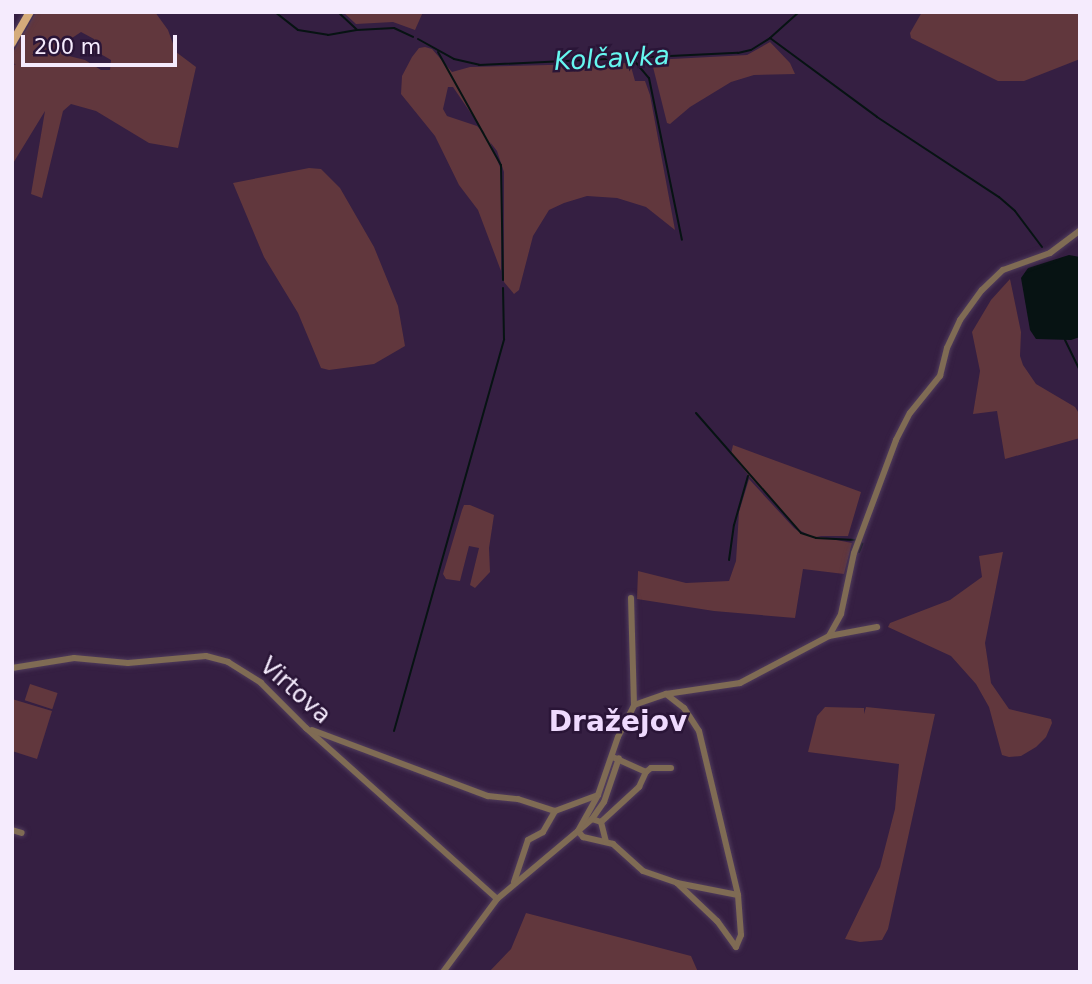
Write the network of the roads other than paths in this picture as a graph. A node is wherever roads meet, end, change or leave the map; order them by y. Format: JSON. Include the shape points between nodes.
{"nodes":[{"id":1,"x":30,"y":12,"type":"edge"},
{"id":2,"x":12,"y":43,"type":"edge"},
{"id":3,"x":1080,"y":230,"type":"edge"},
{"id":4,"x":631,"y":598,"type":"dead end"},
{"id":5,"x":877,"y":627,"type":"dead end"},
{"id":6,"x":829,"y":636,"type":"junction"},
{"id":7,"x":12,"y":668,"type":"edge"},
{"id":8,"x":684,"y":692,"type":"junction"},
{"id":9,"x":666,"y":694,"type":"junction"},
{"id":10,"x":677,"y":702,"type":"junction"},
{"id":11,"x":634,"y":705,"type":"junction"},
{"id":12,"x":306,"y":728,"type":"junction"},
{"id":13,"x":616,"y":758,"type":"junction"},
{"id":14,"x":671,"y":768,"type":"dead end"},
{"id":15,"x":646,"y":772,"type":"junction"},
{"id":16,"x":598,"y":795,"type":"junction"},
{"id":17,"x":555,"y":811,"type":"junction"},
{"id":18,"x":592,"y":819,"type":"junction"},
{"id":19,"x":601,"y":822,"type":"junction"},
{"id":20,"x":12,"y":830,"type":"edge"},
{"id":21,"x":578,"y":831,"type":"junction"},
{"id":22,"x":22,"y":833,"type":"dead end"},
{"id":23,"x":606,"y":842,"type":"junction"},
{"id":24,"x":514,"y":883,"type":"junction"},
{"id":25,"x":677,"y":883,"type":"junction"},
{"id":26,"x":738,"y":895,"type":"junction"},
{"id":27,"x":497,"y":899,"type":"junction"},
{"id":28,"x":443,"y":972,"type":"edge"}],
"edges":[{"from":1,"to":2,"type":"main road"},
{"from":3,"to":6,"type":"street","via":[[1050,253],[1003,270],[960,320],[940,376],[910,412],[896,440],[854,553],[841,614]]},
{"from":4,"to":11,"type":"street"},
{"from":5,"to":6,"type":"street"},
{"from":6,"to":8,"type":"street","via":[[740,682]]},
{"from":7,"to":12,"type":"street","name":"Virtova","via":[[66,659],[128,663],[218,658],[246,671]]},
{"from":8,"to":9,"type":"street"},
{"from":8,"to":10,"type":"street"},
{"from":9,"to":10,"type":"street"},
{"from":9,"to":11,"type":"street"},
{"from":10,"to":26,"type":"street","via":[[699,732]]},
{"from":11,"to":13,"type":"street","via":[[618,737]]},
{"from":12,"to":17,"type":"street","via":[[488,796]]},
{"from":12,"to":27,"type":"street","name":"Virtova"},
{"from":13,"to":15,"type":"street"},
{"from":13,"to":16,"type":"street"},
{"from":13,"to":18,"type":"street","via":[[606,798]]},
{"from":14,"to":15,"type":"street"},
{"from":15,"to":19,"type":"street","via":[[639,787]]},
{"from":16,"to":17,"type":"street"},
{"from":16,"to":21,"type":"street"},
{"from":17,"to":24,"type":"street","via":[[543,832],[528,840]]},
{"from":18,"to":19,"type":"street"},
{"from":18,"to":21,"type":"street"},
{"from":19,"to":23,"type":"street"},
{"from":20,"to":22,"type":"street"},
{"from":21,"to":23,"type":"street","via":[[591,841]]},
{"from":21,"to":24,"type":"street"},
{"from":23,"to":25,"type":"street","via":[[643,871]]},
{"from":24,"to":27,"type":"street"},
{"from":25,"to":26,"type":"street"},
{"from":25,"to":26,"type":"street","via":[[717,921],[736,947],[741,935]]},
{"from":27,"to":28,"type":"street"}]}
